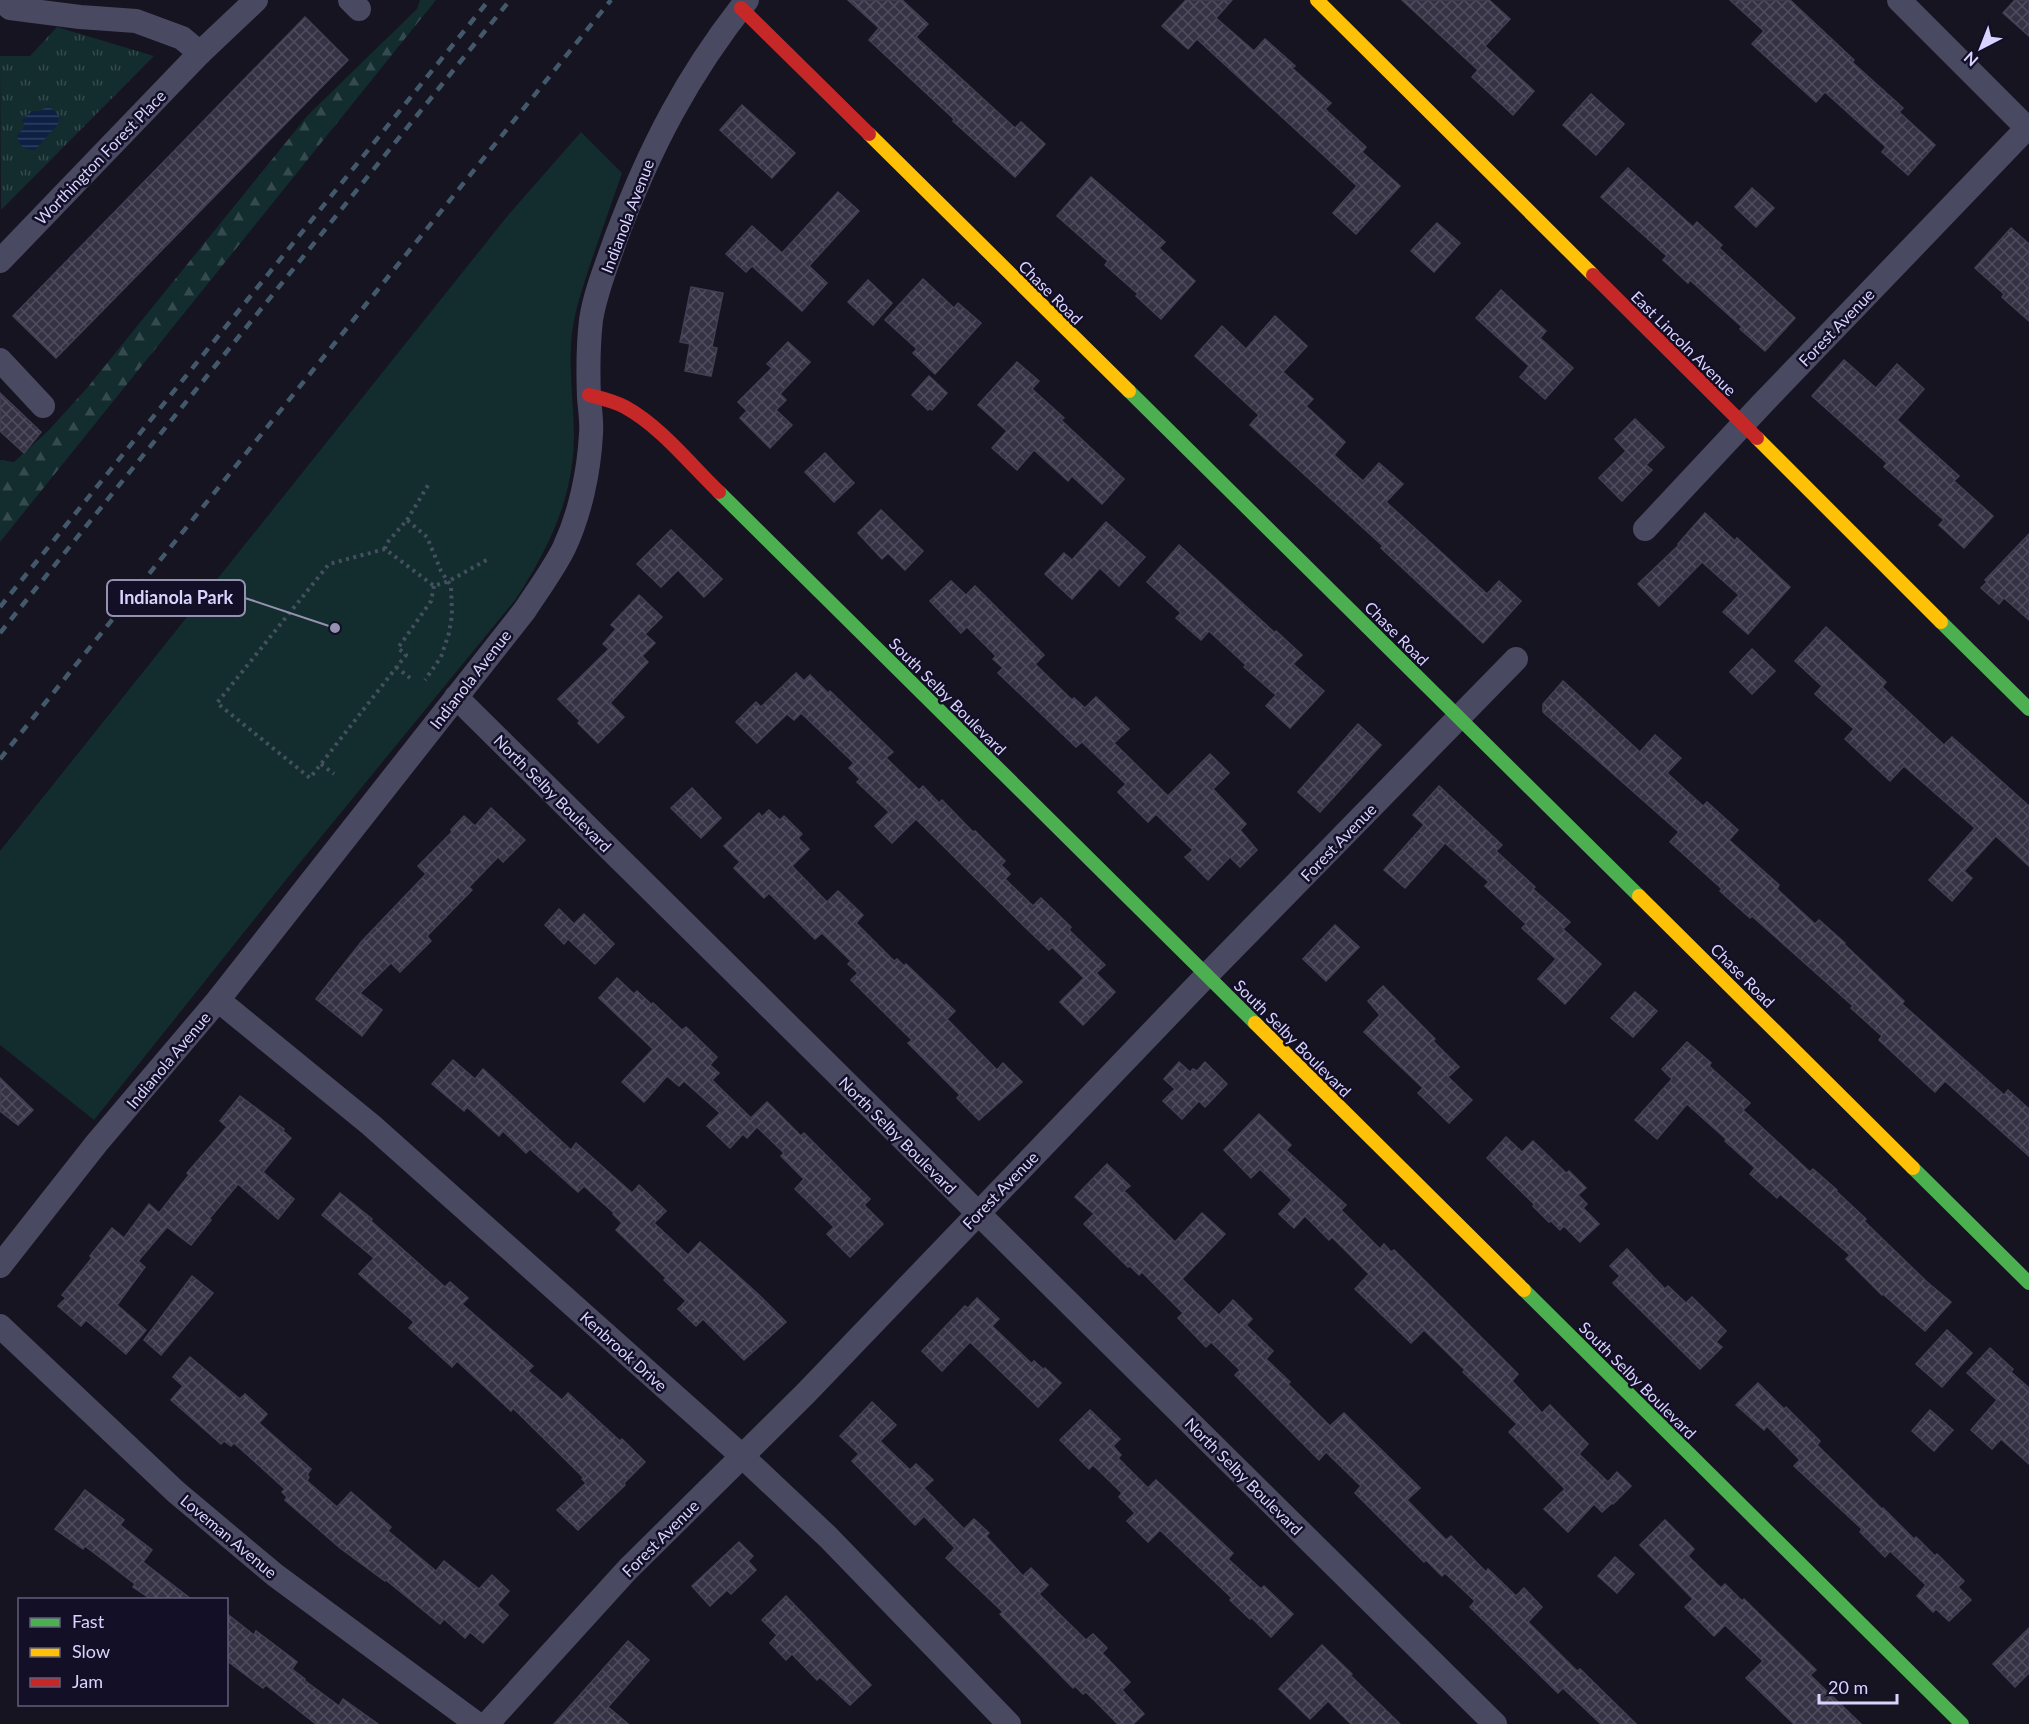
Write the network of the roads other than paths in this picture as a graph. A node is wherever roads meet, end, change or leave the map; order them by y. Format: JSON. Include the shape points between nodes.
{"nodes":[{"id":1,"x":2,"y":0,"type":"edge"},
{"id":2,"x":256,"y":0,"type":"edge"},
{"id":3,"x":1317,"y":0,"type":"edge"},
{"id":4,"x":1899,"y":0,"type":"edge"},
{"id":5,"x":744,"y":4,"type":"edge"},
{"id":6,"x":200,"y":53,"type":"junction"},
{"id":7,"x":2028,"y":128,"type":"edge"},
{"id":8,"x":0,"y":261,"type":"edge"},
{"id":9,"x":0,"y":360,"type":"edge"},
{"id":10,"x":589,"y":395,"type":"junction"},
{"id":11,"x":43,"y":406,"type":"dead end"},
{"id":12,"x":1743,"y":424,"type":"junction"},
{"id":13,"x":1645,"y":529,"type":"dead end"},
{"id":14,"x":1516,"y":659,"type":"dead end"},
{"id":15,"x":456,"y":697,"type":"junction"},
{"id":16,"x":2029,"y":708,"type":"edge"},
{"id":17,"x":1459,"y":717,"type":"junction"},
{"id":18,"x":1206,"y":976,"type":"junction"},
{"id":19,"x":218,"y":1000,"type":"junction"},
{"id":20,"x":978,"y":1213,"type":"junction"},
{"id":21,"x":0,"y":1266,"type":"edge"},
{"id":22,"x":2029,"y":1283,"type":"edge"},
{"id":23,"x":0,"y":1326,"type":"edge"},
{"id":24,"x":742,"y":1456,"type":"junction"},
{"id":25,"x":477,"y":1724,"type":"edge"},
{"id":26,"x":487,"y":1724,"type":"edge"},
{"id":27,"x":1009,"y":1724,"type":"edge"},
{"id":28,"x":1495,"y":1724,"type":"edge"},
{"id":29,"x":1962,"y":1724,"type":"edge"}],
"edges":[{"from":1,"to":6,"type":"street","via":[[10,8],[136,21],[182,38]]},
{"from":2,"to":6,"type":"street","name":"Worthington Forest Place"},
{"from":3,"to":12,"type":"street","name":"East Lincoln Avenue"},
{"from":4,"to":7,"type":"street"},
{"from":5,"to":10,"type":"street","name":"Indianola Avenue","via":[[682,93],[630,201],[591,319]]},
{"from":5,"to":17,"type":"street","name":"Chase Road"},
{"from":6,"to":8,"type":"street","name":"Worthington Forest Place"},
{"from":7,"to":12,"type":"street","name":"Forest Avenue"},
{"from":9,"to":11,"type":"street"},
{"from":10,"to":15,"type":"street","name":"Indianola Avenue","via":[[588,468],[563,548],[525,610]]},
{"from":10,"to":18,"type":"street","name":"South Selby Boulevard","via":[[629,408],[656,430]]},
{"from":12,"to":13,"type":"street","name":"Forest Avenue"},
{"from":12,"to":16,"type":"street","name":"East Lincoln Avenue"},
{"from":14,"to":17,"type":"street","name":"Forest Avenue"},
{"from":15,"to":19,"type":"street","name":"Indianola Avenue"},
{"from":15,"to":20,"type":"street","name":"North Selby Boulevard"},
{"from":17,"to":18,"type":"street","name":"Forest Avenue"},
{"from":17,"to":22,"type":"street","name":"Chase Road"},
{"from":18,"to":20,"type":"street","name":"Forest Avenue"},
{"from":18,"to":29,"type":"street","name":"South Selby Boulevard"},
{"from":19,"to":21,"type":"street","name":"Indianola Avenue","via":[[96,1144]]},
{"from":19,"to":24,"type":"street","name":"Kenbrook Drive","via":[[371,1125]]},
{"from":20,"to":24,"type":"street","name":"Forest Avenue"},
{"from":20,"to":28,"type":"street","name":"North Selby Boulevard"},
{"from":23,"to":25,"type":"street","name":"Loveman Avenue","via":[[176,1492],[275,1575]]},
{"from":24,"to":26,"type":"street","name":"Forest Avenue","via":[[628,1569]]},
{"from":24,"to":27,"type":"street","name":"Kenbrook Drive","via":[[828,1537]]}]}
